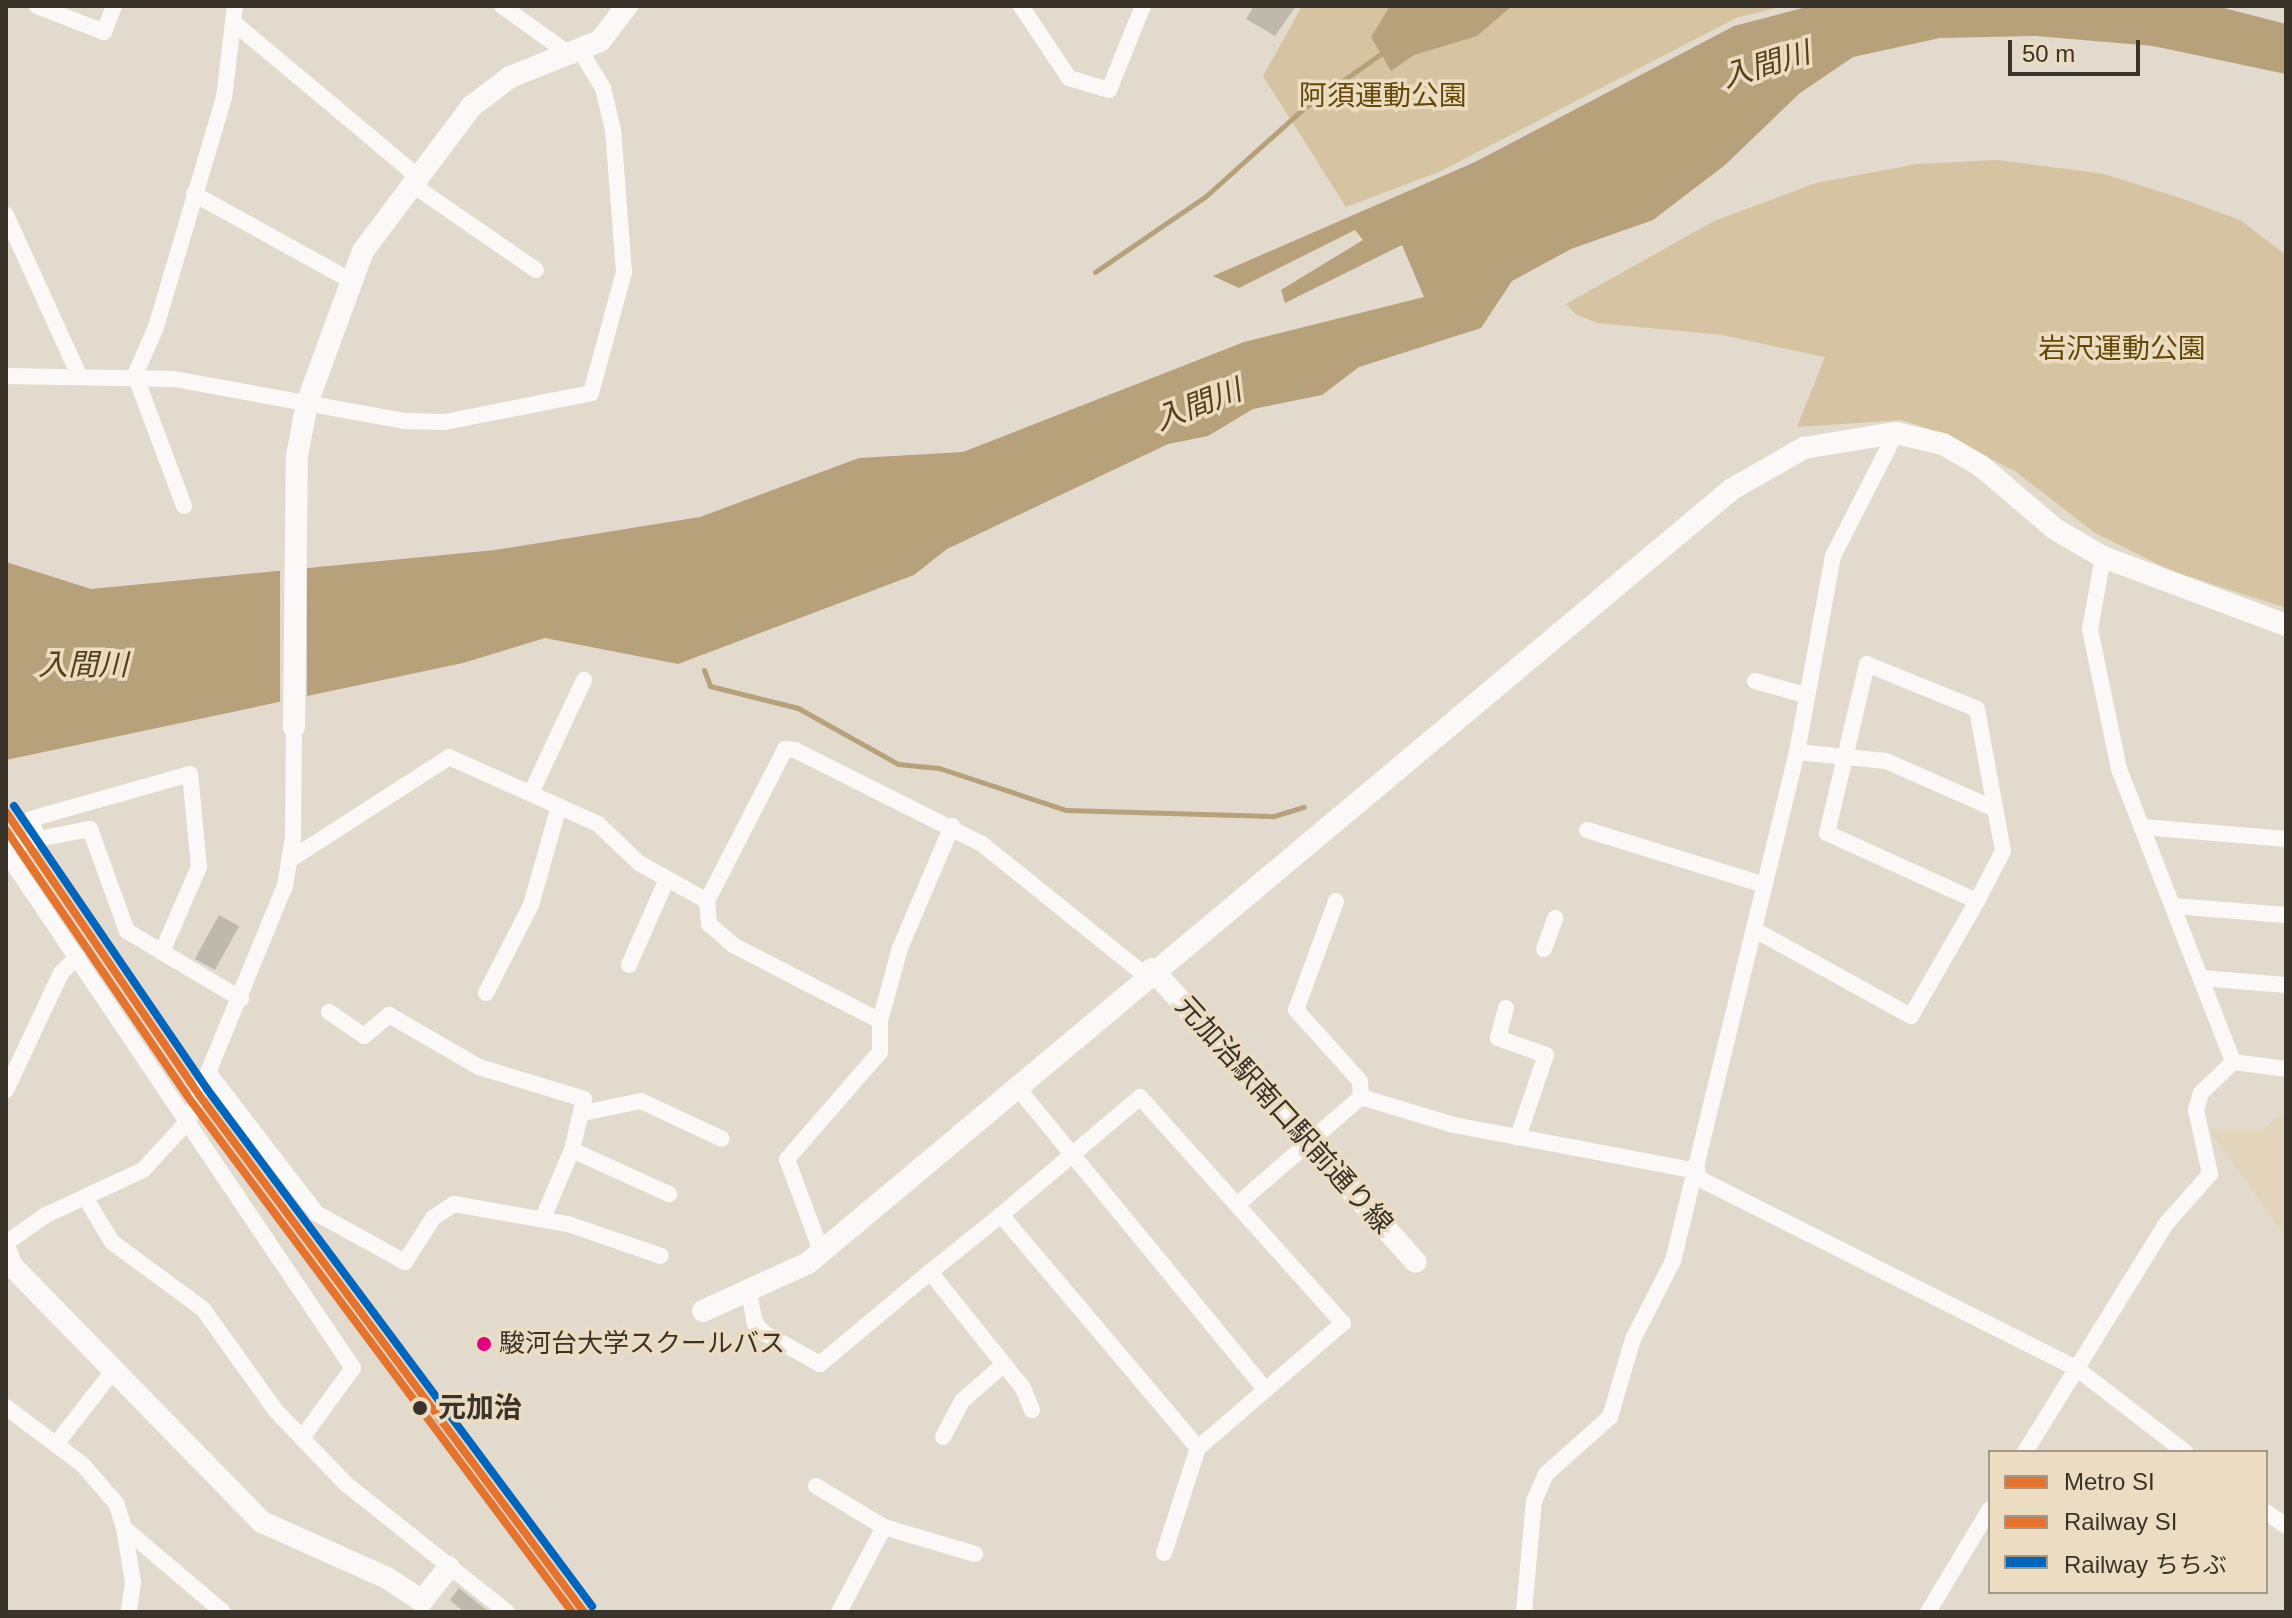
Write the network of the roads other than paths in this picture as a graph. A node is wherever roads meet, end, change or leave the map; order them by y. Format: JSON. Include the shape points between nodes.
{"nodes":[{"id":1,"x":37,"y":6,"type":"edge"},
{"id":2,"x":114,"y":6,"type":"edge"},
{"id":3,"x":502,"y":6,"type":"edge"},
{"id":4,"x":627,"y":6,"type":"edge"},
{"id":5,"x":1021,"y":6,"type":"edge"},
{"id":6,"x":1143,"y":6,"type":"edge"},
{"id":7,"x":234,"y":14,"type":"edge"},
{"id":8,"x":576,"y":54,"type":"junction"},
{"id":9,"x":413,"y":179,"type":"junction"},
{"id":10,"x":194,"y":194,"type":"junction"},
{"id":11,"x":6,"y":215,"type":"edge"},
{"id":12,"x":11,"y":239,"type":"edge"},
{"id":13,"x":536,"y":270,"type":"dead end"},
{"id":14,"x":350,"y":280,"type":"junction"},
{"id":15,"x":78,"y":373,"type":"junction"},
{"id":16,"x":135,"y":375,"type":"junction"},
{"id":17,"x":6,"y":376,"type":"edge"},
{"id":18,"x":307,"y":403,"type":"junction"},
{"id":19,"x":1896,"y":433,"type":"junction"},
{"id":20,"x":184,"y":506,"type":"dead end"},
{"id":21,"x":2103,"y":557,"type":"junction"},
{"id":22,"x":2286,"y":625,"type":"edge"},
{"id":23,"x":584,"y":680,"type":"dead end"},
{"id":24,"x":1755,"y":681,"type":"dead end"},
{"id":25,"x":1805,"y":695,"type":"junction"},
{"id":26,"x":294,"y":727,"type":"joint"},
{"id":27,"x":1797,"y":752,"type":"junction"},
{"id":28,"x":1845,"y":757,"type":"junction"},
{"id":29,"x":531,"y":793,"type":"junction"},
{"id":30,"x":559,"y":806,"type":"junction"},
{"id":31,"x":1995,"y":809,"type":"junction"},
{"id":32,"x":952,"y":826,"type":"junction"},
{"id":33,"x":2143,"y":827,"type":"junction"},
{"id":34,"x":1587,"y":830,"type":"dead end"},
{"id":35,"x":38,"y":839,"type":"junction"},
{"id":36,"x":2286,"y":839,"type":"edge"},
{"id":37,"x":6,"y":847,"type":"edge"},
{"id":38,"x":6,"y":853,"type":"edge"},
{"id":39,"x":291,"y":859,"type":"junction"},
{"id":40,"x":667,"y":879,"type":"junction"},
{"id":41,"x":1765,"y":885,"type":"junction"},
{"id":42,"x":707,"y":901,"type":"junction"},
{"id":43,"x":1336,"y":901,"type":"dead end"},
{"id":44,"x":1977,"y":901,"type":"junction"},
{"id":45,"x":2174,"y":906,"type":"junction"},
{"id":46,"x":2286,"y":915,"type":"edge"},
{"id":47,"x":1555,"y":918,"type":"dead end"},
{"id":48,"x":1755,"y":930,"type":"junction"},
{"id":49,"x":1544,"y":949,"type":"dead end"},
{"id":50,"x":162,"y":952,"type":"junction"},
{"id":51,"x":77,"y":957,"type":"junction"},
{"id":52,"x":629,"y":965,"type":"dead end"},
{"id":53,"x":1149,"y":972,"type":"junction"},
{"id":54,"x":2201,"y":978,"type":"junction"},
{"id":55,"x":2286,"y":985,"type":"edge"},
{"id":56,"x":486,"y":993,"type":"dead end"},
{"id":57,"x":241,"y":999,"type":"junction"},
{"id":58,"x":1506,"y":1008,"type":"dead end"},
{"id":59,"x":329,"y":1012,"type":"dead end"},
{"id":60,"x":880,"y":1021,"type":"junction"},
{"id":61,"x":2233,"y":1062,"type":"junction"},
{"id":62,"x":2286,"y":1069,"type":"edge"},
{"id":63,"x":208,"y":1072,"type":"junction"},
{"id":64,"x":1016,"y":1086,"type":"junction"},
{"id":65,"x":6,"y":1090,"type":"edge"},
{"id":66,"x":1361,"y":1097,"type":"junction"},
{"id":67,"x":583,"y":1113,"type":"junction"},
{"id":68,"x":188,"y":1121,"type":"junction"},
{"id":69,"x":1518,"y":1137,"type":"junction"},
{"id":70,"x":722,"y":1139,"type":"dead end"},
{"id":71,"x":1309,"y":1143,"type":"junction"},
{"id":72,"x":572,"y":1150,"type":"junction"},
{"id":73,"x":1073,"y":1156,"type":"junction"},
{"id":74,"x":1697,"y":1174,"type":"junction"},
{"id":75,"x":669,"y":1194,"type":"dead end"},
{"id":76,"x":85,"y":1197,"type":"junction"},
{"id":77,"x":1238,"y":1204,"type":"junction"},
{"id":78,"x":1001,"y":1215,"type":"junction"},
{"id":79,"x":543,"y":1218,"type":"junction"},
{"id":80,"x":6,"y":1243,"type":"edge"},
{"id":81,"x":6,"y":1251,"type":"edge"},
{"id":82,"x":821,"y":1251,"type":"junction"},
{"id":83,"x":661,"y":1256,"type":"dead end"},
{"id":84,"x":1416,"y":1262,"type":"dead end"},
{"id":85,"x":930,"y":1272,"type":"junction"},
{"id":86,"x":749,"y":1293,"type":"junction"},
{"id":87,"x":703,"y":1311,"type":"dead end"},
{"id":88,"x":1004,"y":1364,"type":"junction"},
{"id":89,"x":2076,"y":1368,"type":"junction"},
{"id":90,"x":112,"y":1372,"type":"junction"},
{"id":91,"x":1265,"y":1389,"type":"junction"},
{"id":92,"x":6,"y":1407,"type":"edge"},
{"id":93,"x":1032,"y":1410,"type":"dead end"},
{"id":94,"x":943,"y":1437,"type":"dead end"},
{"id":95,"x":302,"y":1438,"type":"junction"},
{"id":96,"x":57,"y":1443,"type":"junction"},
{"id":97,"x":1198,"y":1448,"type":"junction"},
{"id":98,"x":2026,"y":1450,"type":"edge"},
{"id":99,"x":2182,"y":1450,"type":"edge"},
{"id":100,"x":816,"y":1486,"type":"dead end"},
{"id":101,"x":1988,"y":1512,"type":"edge"},
{"id":102,"x":2268,"y":1513,"type":"edge"},
{"id":103,"x":2286,"y":1526,"type":"edge"},
{"id":104,"x":884,"y":1527,"type":"junction"},
{"id":105,"x":124,"y":1528,"type":"junction"},
{"id":106,"x":1164,"y":1553,"type":"dead end"},
{"id":107,"x":975,"y":1554,"type":"dead end"},
{"id":108,"x":449,"y":1567,"type":"junction"},
{"id":109,"x":129,"y":1612,"type":"edge"},
{"id":110,"x":223,"y":1612,"type":"edge"},
{"id":111,"x":507,"y":1612,"type":"edge"},
{"id":112,"x":839,"y":1612,"type":"edge"},
{"id":113,"x":1524,"y":1612,"type":"edge"},
{"id":114,"x":1928,"y":1612,"type":"edge"}],
"edges":[{"from":1,"to":2,"type":"street","via":[[104,32]]},
{"from":3,"to":8,"type":"street"},
{"from":4,"to":8,"type":"street","via":[[613,28]]},
{"from":5,"to":6,"type":"street","via":[[1069,78],[1109,90]]},
{"from":7,"to":9,"type":"street"},
{"from":7,"to":10,"type":"street","via":[[224,98]]},
{"from":8,"to":9,"type":"street","via":[[493,88]]},
{"from":8,"to":18,"type":"street","via":[[603,88],[613,130],[624,272],[591,393],[445,422]]},
{"from":9,"to":13,"type":"street"},
{"from":9,"to":14,"type":"street"},
{"from":10,"to":14,"type":"street"},
{"from":10,"to":16,"type":"street","via":[[156,327]]},
{"from":11,"to":12,"type":"street"},
{"from":12,"to":15,"type":"street"},
{"from":14,"to":18,"type":"street"},
{"from":15,"to":16,"type":"street"},
{"from":15,"to":17,"type":"street"},
{"from":16,"to":18,"type":"street"},
{"from":16,"to":20,"type":"street"},
{"from":18,"to":26,"type":"street","via":[[295,516]]},
{"from":19,"to":21,"type":"street","via":[[1943,444],[1981,466],[2055,529]]},
{"from":19,"to":25,"type":"street","via":[[1833,556]]},
{"from":19,"to":53,"type":"street","via":[[1804,448],[1732,489]]},
{"from":21,"to":22,"type":"street"},
{"from":21,"to":33,"type":"street","via":[[2090,629],[2119,769]]},
{"from":23,"to":29,"type":"street"},
{"from":24,"to":25,"type":"street"},
{"from":25,"to":27,"type":"street"},
{"from":26,"to":39,"type":"street"},
{"from":27,"to":28,"type":"street"},
{"from":27,"to":41,"type":"street"},
{"from":28,"to":31,"type":"street","via":[[1886,761]]},
{"from":28,"to":31,"type":"street","via":[[1867,664],[1977,709]]},
{"from":28,"to":44,"type":"street","via":[[1827,833]]},
{"from":29,"to":30,"type":"street"},
{"from":29,"to":39,"type":"street","via":[[449,757]]},
{"from":30,"to":40,"type":"street","via":[[598,824]]},
{"from":30,"to":56,"type":"street","via":[[531,905]]},
{"from":31,"to":44,"type":"street","via":[[2003,851]]},
{"from":32,"to":42,"type":"street","via":[[785,749]]},
{"from":32,"to":53,"type":"street"},
{"from":32,"to":60,"type":"street","via":[[900,948]]},
{"from":33,"to":36,"type":"street"},
{"from":33,"to":45,"type":"street"},
{"from":34,"to":41,"type":"street"},
{"from":35,"to":37,"type":"street"},
{"from":35,"to":50,"type":"street","via":[[90,829],[127,931]]},
{"from":35,"to":50,"type":"street","via":[[31,819],[190,774],[199,867]]},
{"from":38,"to":51,"type":"street"},
{"from":39,"to":57,"type":"street"},
{"from":40,"to":42,"type":"street"},
{"from":40,"to":52,"type":"street"},
{"from":41,"to":48,"type":"street"},
{"from":42,"to":60,"type":"street","via":[[709,924],[733,945]]},
{"from":43,"to":66,"type":"street","via":[[1296,1010],[1360,1081]]},
{"from":44,"to":48,"type":"street","via":[[1911,1016]]},
{"from":45,"to":46,"type":"street"},
{"from":45,"to":54,"type":"street"},
{"from":47,"to":49,"type":"street"},
{"from":48,"to":74,"type":"street"},
{"from":50,"to":57,"type":"street"},
{"from":51,"to":65,"type":"street","via":[[61,973]]},
{"from":51,"to":68,"type":"street"},
{"from":53,"to":64,"type":"street"},
{"from":53,"to":71,"type":"street","name":"元加治駅南口駅前通り線"},
{"from":54,"to":55,"type":"street"},
{"from":54,"to":61,"type":"street"},
{"from":57,"to":63,"type":"street"},
{"from":58,"to":69,"type":"street","via":[[1498,1038],[1546,1055]]},
{"from":59,"to":67,"type":"street","via":[[364,1036],[389,1015],[434,1046],[479,1067],[584,1099]]},
{"from":60,"to":82,"type":"street","via":[[880,1052],[787,1159]]},
{"from":61,"to":62,"type":"street"},
{"from":61,"to":89,"type":"street","via":[[2201,1093],[2196,1110],[2210,1174],[2165,1225]]},
{"from":63,"to":68,"type":"street"},
{"from":63,"to":79,"type":"street","via":[[316,1213],[405,1262],[412,1260],[429,1224],[451,1205]]},
{"from":64,"to":73,"type":"street"},
{"from":64,"to":82,"type":"street"},
{"from":66,"to":69,"type":"street","via":[[1398,1112]]},
{"from":66,"to":71,"type":"street"},
{"from":67,"to":70,"type":"street","via":[[641,1101]]},
{"from":67,"to":72,"type":"street"},
{"from":68,"to":76,"type":"street","via":[[143,1170]]},
{"from":68,"to":95,"type":"street","via":[[353,1368]]},
{"from":69,"to":74,"type":"street"},
{"from":71,"to":77,"type":"street"},
{"from":71,"to":84,"type":"street","name":"元加治駅南口駅前通り線"},
{"from":72,"to":75,"type":"street"},
{"from":72,"to":79,"type":"street"},
{"from":73,"to":77,"type":"street","via":[[1140,1097]]},
{"from":73,"to":78,"type":"street"},
{"from":73,"to":91,"type":"street"},
{"from":74,"to":89,"type":"street"},
{"from":74,"to":113,"type":"street","via":[[1673,1261],[1633,1339],[1610,1417],[1546,1474],[1534,1501]]},
{"from":76,"to":80,"type":"street","via":[[17,1230]]},
{"from":76,"to":95,"type":"street","via":[[112,1242],[203,1309]]},
{"from":77,"to":91,"type":"street","via":[[1343,1323]]},
{"from":78,"to":85,"type":"street"},
{"from":78,"to":97,"type":"street"},
{"from":79,"to":83,"type":"street"},
{"from":81,"to":90,"type":"street","via":[[12,1266]]},
{"from":82,"to":86,"type":"street"},
{"from":85,"to":86,"type":"street","via":[[820,1364],[764,1333],[755,1323]]},
{"from":85,"to":88,"type":"street"},
{"from":86,"to":87,"type":"street"},
{"from":88,"to":93,"type":"street"},
{"from":88,"to":94,"type":"street","via":[[962,1401]]},
{"from":89,"to":98,"type":"street"},
{"from":89,"to":99,"type":"street"},
{"from":90,"to":96,"type":"street"},
{"from":90,"to":108,"type":"street","via":[[252,1514],[276,1530],[387,1578],[422,1601]]},
{"from":91,"to":97,"type":"street"},
{"from":92,"to":96,"type":"street"},
{"from":95,"to":108,"type":"street","via":[[346,1484]]},
{"from":96,"to":105,"type":"street","via":[[116,1503]]},
{"from":97,"to":106,"type":"street"},
{"from":100,"to":104,"type":"street"},
{"from":101,"to":114,"type":"street"},
{"from":102,"to":103,"type":"street"},
{"from":104,"to":107,"type":"street"},
{"from":104,"to":112,"type":"street"},
{"from":105,"to":109,"type":"street","via":[[133,1582]]},
{"from":105,"to":110,"type":"street"},
{"from":108,"to":111,"type":"street"}]}
